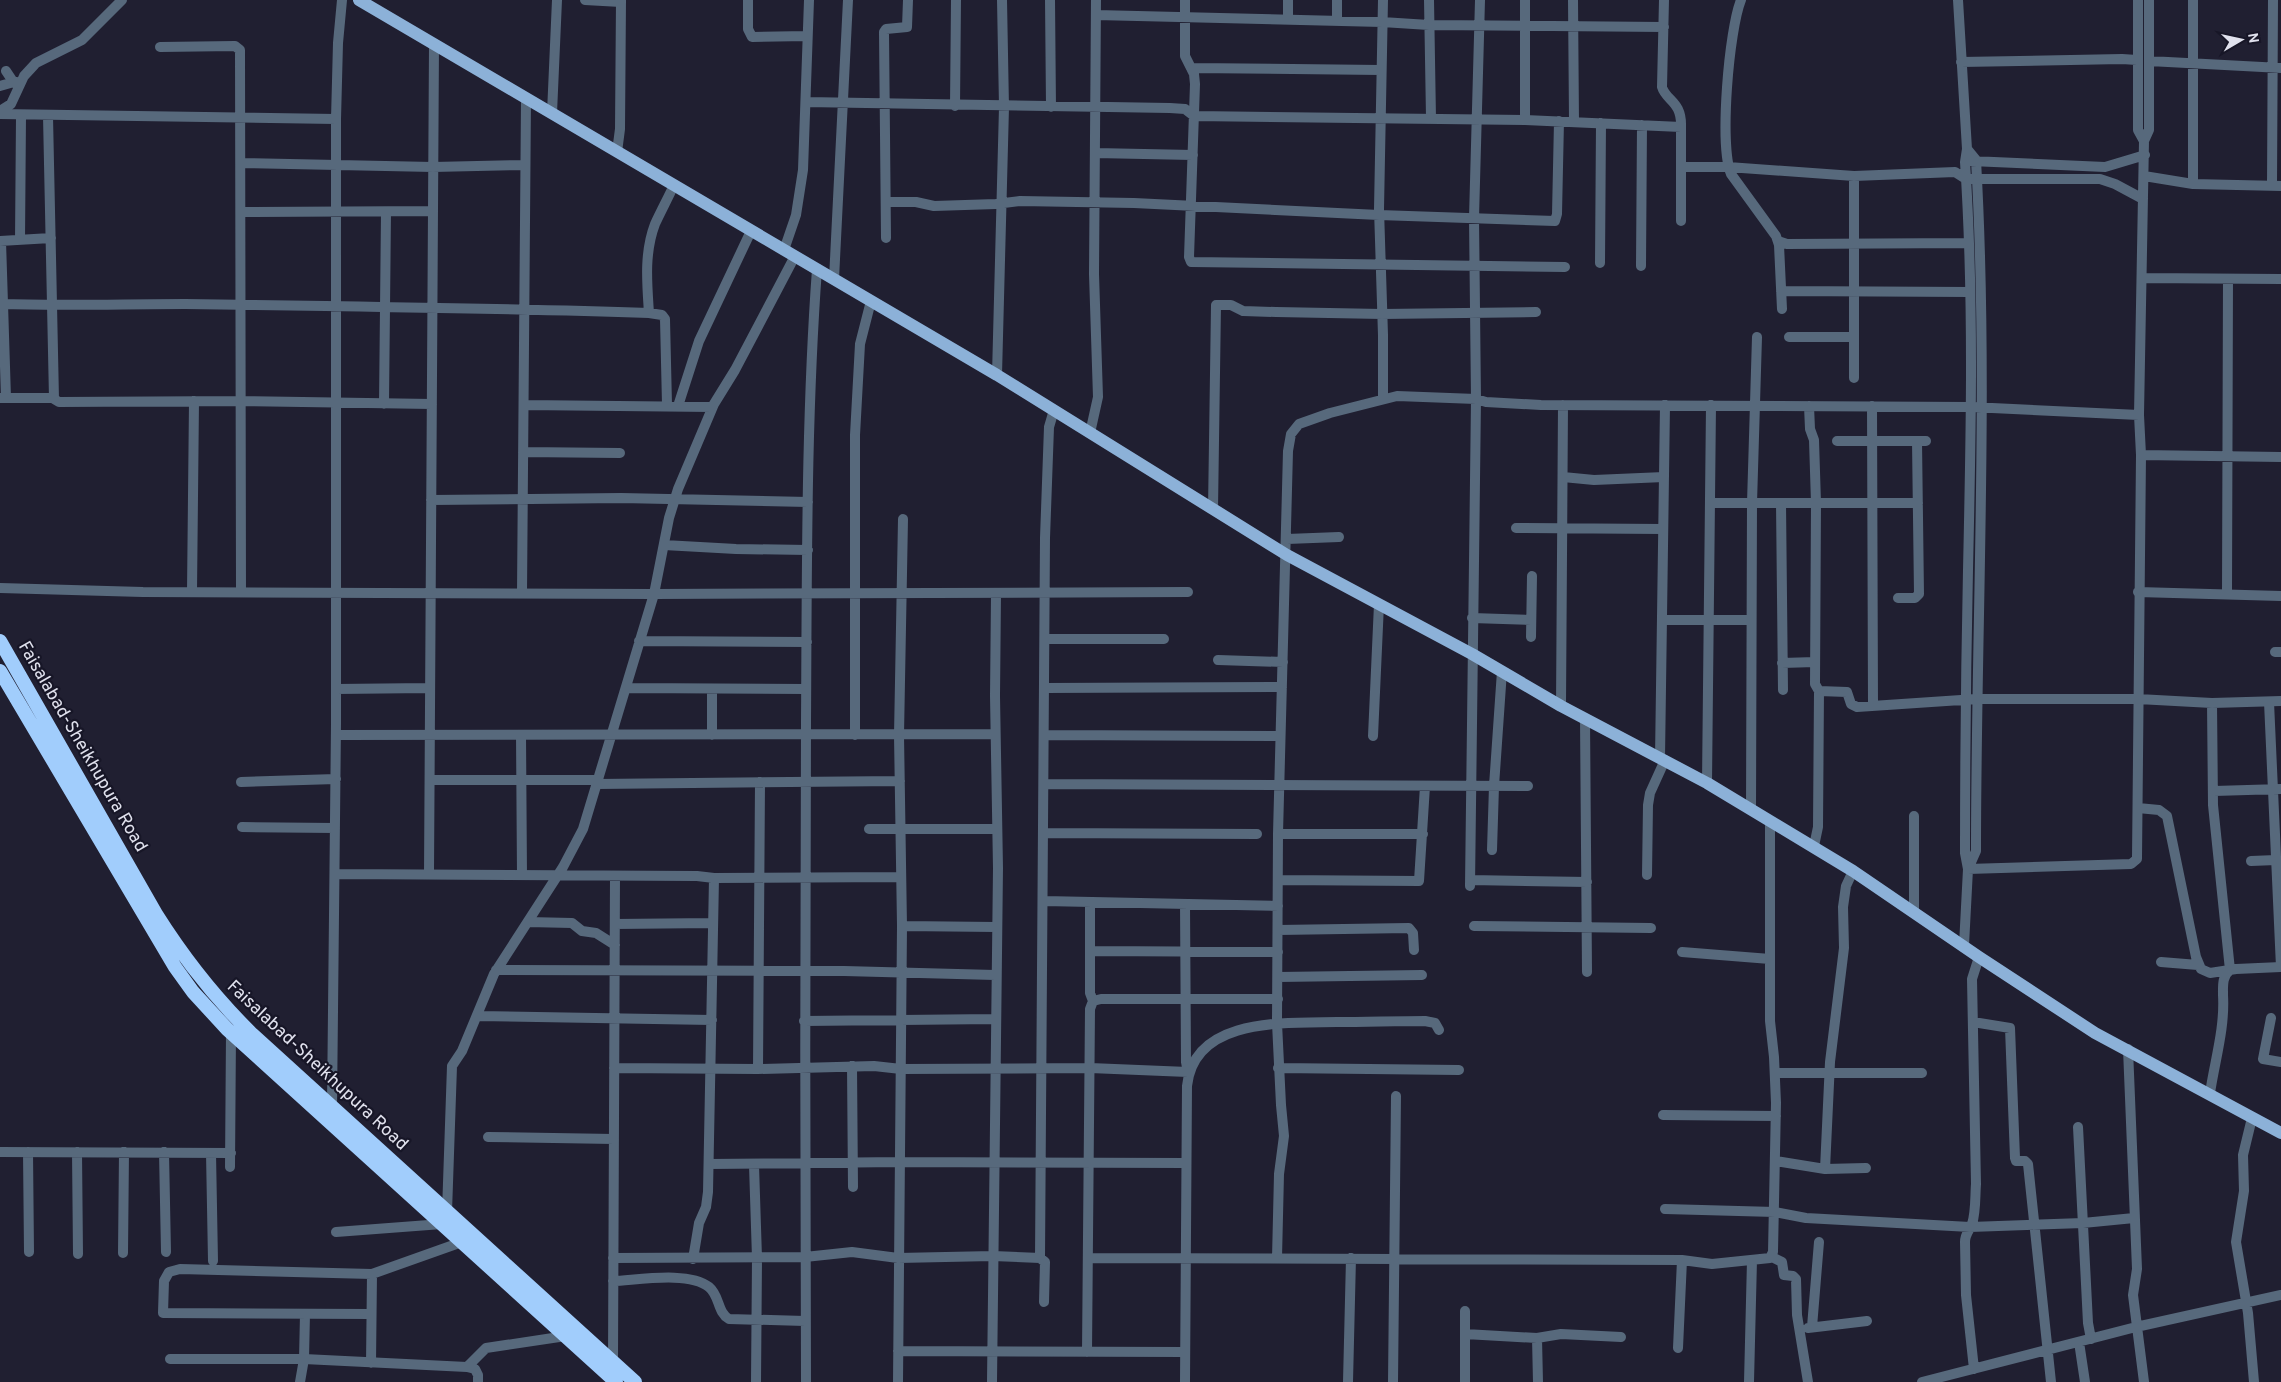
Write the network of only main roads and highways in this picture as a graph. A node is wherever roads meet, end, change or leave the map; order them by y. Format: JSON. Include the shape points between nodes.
{"nodes":[{"id":1,"x":359,"y":0,"type":"edge"},
{"id":2,"x":0,"y":641,"type":"edge"},
{"id":3,"x":0,"y":672,"type":"edge"},
{"id":4,"x":2281,"y":1132,"type":"edge"},
{"id":5,"x":444,"y":1218,"type":"junction"},
{"id":6,"x":616,"y":1382,"type":"edge"},
{"id":7,"x":635,"y":1382,"type":"edge"}],
"edges":[{"from":1,"to":4,"type":"main road","via":[[997,375],[1287,555],[1585,719],[1707,782],[1853,870],[1979,958],[2095,1033]]},
{"from":2,"to":5,"type":"highway","name":"Faisalabad-Sheikhupura Road","via":[[179,951],[220,1003],[332,1106]]},
{"from":3,"to":5,"type":"highway","name":"Faisalabad-Sheikhupura Road","via":[[175,967],[193,992],[231,1032]]},
{"from":5,"to":6,"type":"highway","name":"Faisalabad-Sheikhupura Road","via":[[462,1242]]},
{"from":5,"to":7,"type":"highway","name":"Faisalabad-Sheikhupura Road"}]}
